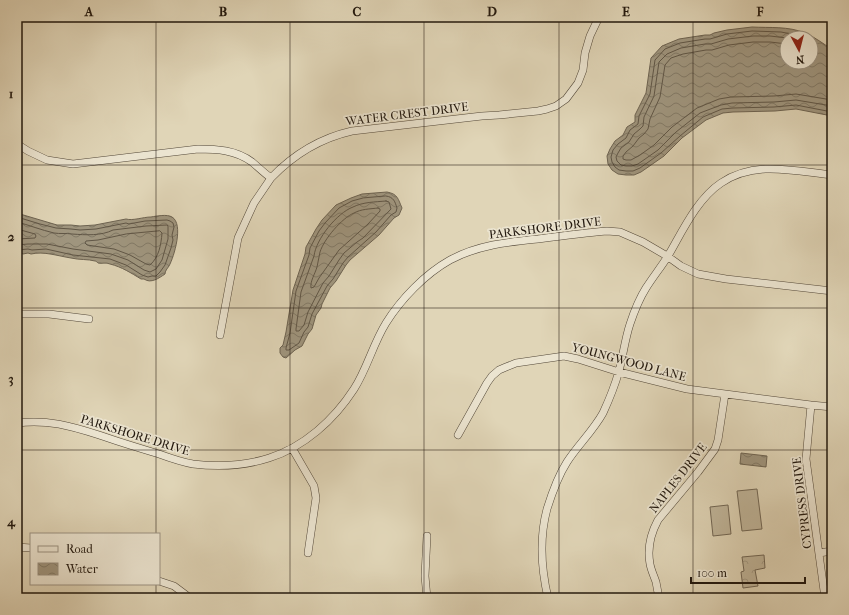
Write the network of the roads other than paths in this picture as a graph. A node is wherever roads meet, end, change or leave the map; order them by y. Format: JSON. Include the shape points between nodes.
{"nodes":[{"id":1,"x":599,"y":17,"type":"edge"},
{"id":2,"x":17,"y":144,"type":"edge"},
{"id":3,"x":832,"y":175,"type":"edge"},
{"id":4,"x":271,"y":178,"type":"junction"},
{"id":5,"x":667,"y":256,"type":"junction"},
{"id":6,"x":832,"y":291,"type":"edge"},
{"id":7,"x":17,"y":314,"type":"edge"},
{"id":8,"x":89,"y":319,"type":"dead end"},
{"id":9,"x":220,"y":335,"type":"dead end"},
{"id":10,"x":619,"y":372,"type":"junction"},
{"id":11,"x":724,"y":394,"type":"junction"},
{"id":12,"x":811,"y":405,"type":"junction"},
{"id":13,"x":832,"y":407,"type":"edge"},
{"id":14,"x":17,"y":423,"type":"edge"},
{"id":15,"x":458,"y":435,"type":"dead end"},
{"id":16,"x":292,"y":448,"type":"junction"},
{"id":17,"x":427,"y":536,"type":"dead end"},
{"id":18,"x":17,"y":547,"type":"edge"},
{"id":19,"x":30,"y":548,"type":"edge"},
{"id":20,"x":832,"y":551,"type":"edge"},
{"id":21,"x":308,"y":553,"type":"dead end"},
{"id":22,"x":819,"y":553,"type":"junction"},
{"id":23,"x":160,"y":581,"type":"edge"},
{"id":24,"x":190,"y":598,"type":"edge"},
{"id":25,"x":427,"y":598,"type":"edge"},
{"id":26,"x":548,"y":598,"type":"edge"},
{"id":27,"x":659,"y":598,"type":"edge"},
{"id":28,"x":825,"y":598,"type":"edge"}],
"edges":[{"from":1,"to":4,"type":"street","name":"WATER CREST DRIVE","via":[[590,36],[578,83],[566,99],[556,106],[538,111],[342,133],[308,148]]},
{"from":2,"to":4,"type":"street","via":[[47,160],[73,164],[198,149],[218,149],[245,158]]},
{"from":3,"to":5,"type":"street","via":[[760,169],[730,178],[702,201]]},
{"from":4,"to":9,"type":"street","name":"WATER CREST DRIVE","via":[[254,203],[238,238]]},
{"from":5,"to":6,"type":"street","name":"PARKSHORE DRIVE","via":[[688,270],[707,276]]},
{"from":5,"to":10,"type":"street","via":[[645,290],[634,314]]},
{"from":5,"to":16,"type":"street","name":"PARKSHORE DRIVE","via":[[620,232],[607,231],[499,243],[450,260],[405,296],[386,323],[354,388],[339,410],[313,435]]},
{"from":7,"to":8,"type":"street","via":[[49,314]]},
{"from":10,"to":11,"type":"street","name":"YOUNGWOOD LANE","via":[[687,389]]},
{"from":10,"to":15,"type":"street","name":"YOUNGWOOD LANE","via":[[564,356],[516,363],[492,376]]},
{"from":10,"to":26,"type":"street","via":[[602,414],[562,470],[551,494],[541,551]]},
{"from":11,"to":12,"type":"street","name":"YOUNGWOOD LANE"},
{"from":11,"to":27,"type":"street","name":"NAPLES DRIVE","via":[[715,449],[658,520],[651,536],[650,562]]},
{"from":12,"to":13,"type":"street","name":"YOUNGWOOD LANE"},
{"from":12,"to":22,"type":"street","name":"CYPRESS DRIVE","via":[[806,459]]},
{"from":14,"to":16,"type":"street","name":"PARKSHORE DRIVE","via":[[53,422],[192,464],[243,464],[270,458]]},
{"from":16,"to":21,"type":"street","via":[[314,486],[316,498]]},
{"from":17,"to":25,"type":"street"},
{"from":18,"to":19,"type":"street"},
{"from":20,"to":22,"type":"street"},
{"from":22,"to":28,"type":"street","name":"CYPRESS DRIVE"},
{"from":23,"to":24,"type":"street","via":[[174,586]]}]}
